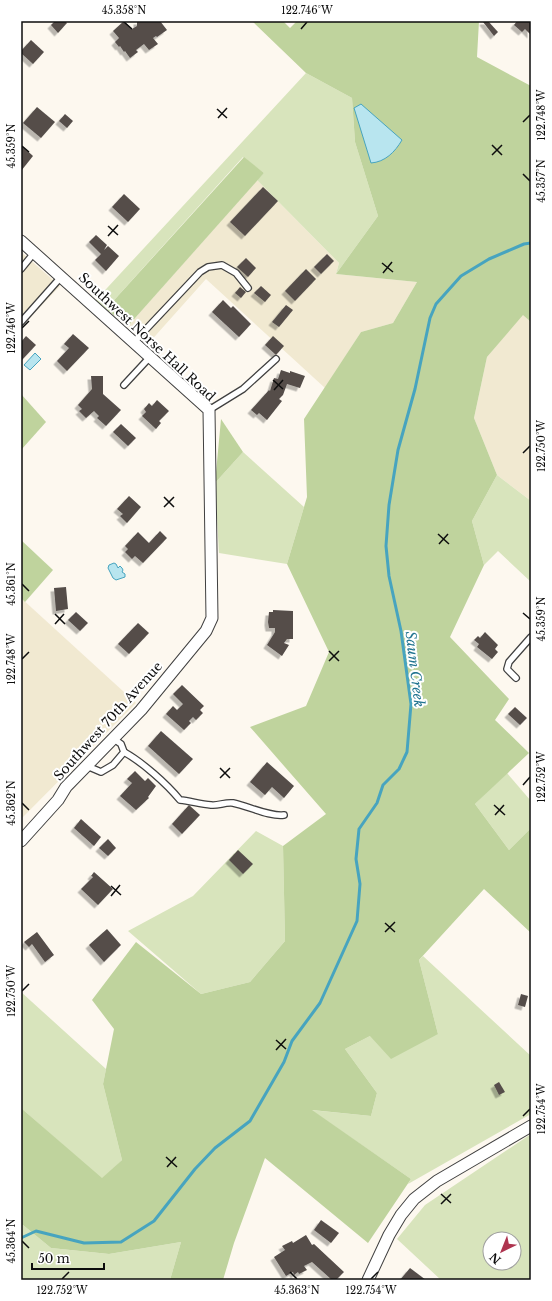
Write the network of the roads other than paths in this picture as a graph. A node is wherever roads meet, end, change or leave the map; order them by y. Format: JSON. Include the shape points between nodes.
{"nodes":[{"id":1,"x":21,"y":241,"type":"edge"},
{"id":2,"x":34,"y":253,"type":"junction"},
{"id":3,"x":21,"y":269,"type":"edge"},
{"id":4,"x":62,"y":277,"type":"junction"},
{"id":5,"x":248,"y":288,"type":"dead end"},
{"id":6,"x":21,"y":322,"type":"edge"},
{"id":7,"x":134,"y":342,"type":"junction"},
{"id":8,"x":150,"y":357,"type":"junction"},
{"id":9,"x":276,"y":359,"type":"dead end"},
{"id":10,"x":124,"y":385,"type":"dead end"},
{"id":11,"x":209,"y":410,"type":"junction"},
{"id":12,"x":212,"y":618,"type":"joint"},
{"id":13,"x":531,"y":637,"type":"edge"},
{"id":14,"x":516,"y":678,"type":"dead end"},
{"id":15,"x":114,"y":739,"type":"junction"},
{"id":16,"x":124,"y":752,"type":"junction"},
{"id":17,"x":87,"y":766,"type":"junction"},
{"id":18,"x":284,"y":815,"type":"dead end"},
{"id":19,"x":21,"y":841,"type":"edge"},
{"id":20,"x":531,"y":1126,"type":"edge"},
{"id":21,"x":368,"y":1280,"type":"edge"}],
"edges":[{"from":1,"to":2,"type":"street","name":"Southwest Norse Hall Road"},
{"from":2,"to":3,"type":"lane"},
{"from":2,"to":4,"type":"street","name":"Southwest Norse Hall Road"},
{"from":4,"to":6,"type":"lane"},
{"from":4,"to":7,"type":"street","name":"Southwest Norse Hall Road"},
{"from":5,"to":7,"type":"lane","via":[[236,273],[222,265],[208,267],[200,272]]},
{"from":7,"to":8,"type":"street","name":"Southwest Norse Hall Road"},
{"from":8,"to":10,"type":"lane"},
{"from":8,"to":11,"type":"street","name":"Southwest Norse Hall Road"},
{"from":9,"to":11,"type":"lane","via":[[243,389]]},
{"from":11,"to":12,"type":"street","name":"Southwest Norse Hall Road"},
{"from":12,"to":15,"type":"street","name":"Southwest 70th Avenue","via":[[206,631]]},
{"from":13,"to":14,"type":"lane","via":[[509,662],[507,669]]},
{"from":15,"to":16,"type":"lane","via":[[121,744]]},
{"from":15,"to":17,"type":"street","name":"Southwest 70th Avenue"},
{"from":16,"to":17,"type":"lane","via":[[113,765],[101,772]]},
{"from":16,"to":18,"type":"lane","via":[[171,789],[180,800],[212,806],[230,802],[277,816]]},
{"from":17,"to":19,"type":"street","name":"Southwest 70th Avenue"},
{"from":20,"to":21,"type":"street","via":[[438,1181],[414,1199],[389,1235]]}]}
